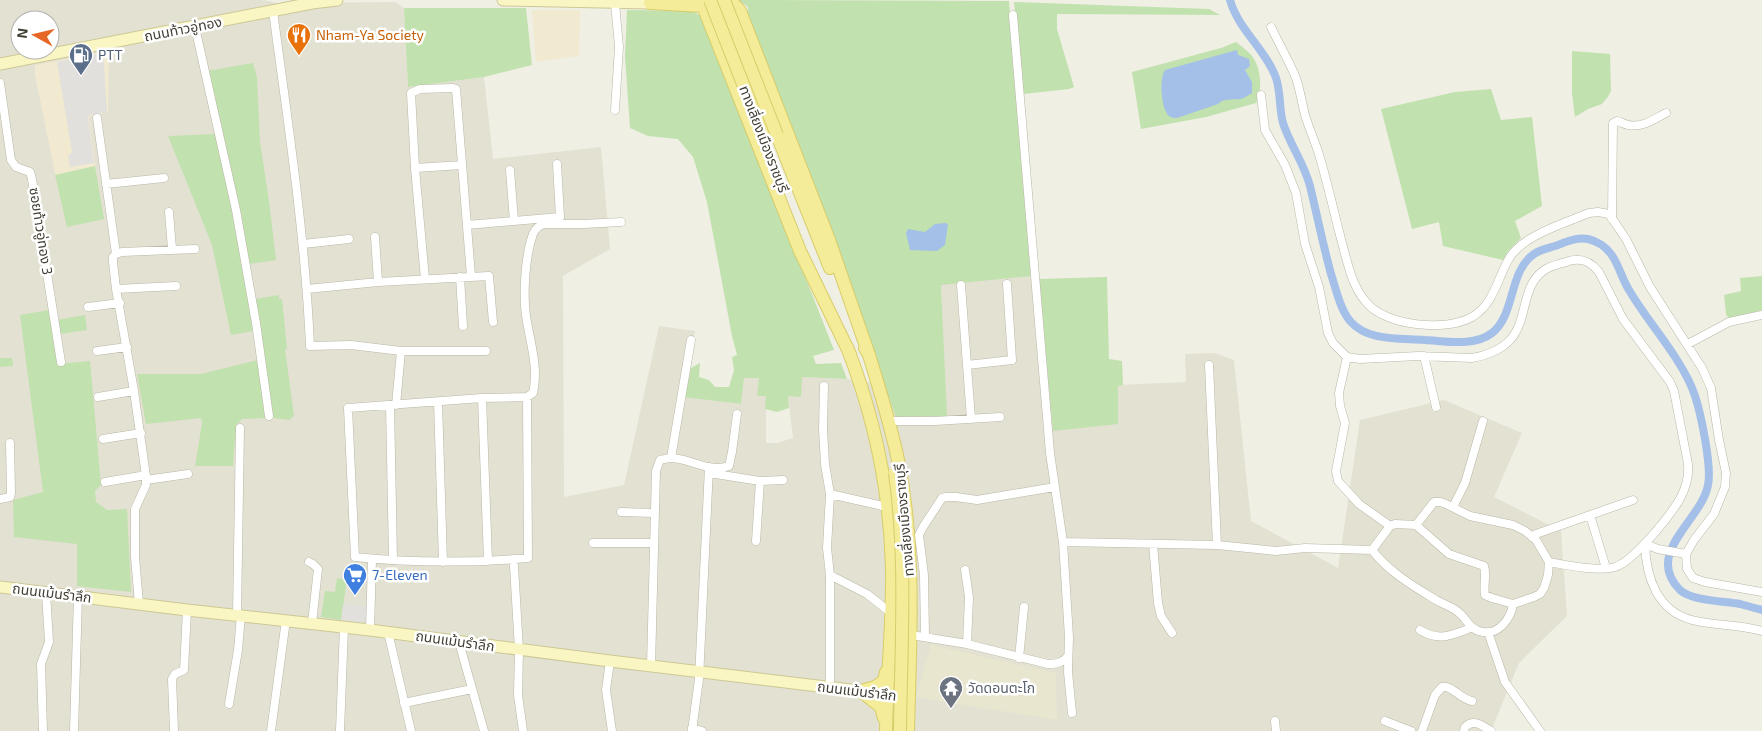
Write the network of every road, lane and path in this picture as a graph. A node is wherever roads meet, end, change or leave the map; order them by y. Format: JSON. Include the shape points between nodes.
{"nodes":[{"id":1,"x":337,"y":0,"type":"edge"},
{"id":2,"x":503,"y":0,"type":"edge"},
{"id":3,"x":724,"y":0,"type":"edge"},
{"id":4,"x":650,"y":1,"type":"edge"},
{"id":5,"x":616,"y":3,"type":"junction"},
{"id":6,"x":707,"y":3,"type":"edge"},
{"id":7,"x":273,"y":11,"type":"junction"},
{"id":8,"x":1013,"y":15,"type":"dead end"},
{"id":9,"x":195,"y":27,"type":"junction"},
{"id":10,"x":1271,"y":27,"type":"dead end"},
{"id":11,"x":0,"y":64,"type":"edge"},
{"id":12,"x":0,"y":83,"type":"edge"},
{"id":13,"x":1261,"y":94,"type":"dead end"},
{"id":14,"x":614,"y":110,"type":"dead end"},
{"id":15,"x":1666,"y":113,"type":"dead end"},
{"id":16,"x":97,"y":118,"type":"dead end"},
{"id":17,"x":558,"y":164,"type":"dead end"},
{"id":18,"x":462,"y":166,"type":"junction"},
{"id":19,"x":415,"y":168,"type":"junction"},
{"id":20,"x":510,"y":170,"type":"dead end"},
{"id":21,"x":164,"y":178,"type":"dead end"},
{"id":22,"x":106,"y":184,"type":"junction"},
{"id":23,"x":169,"y":212,"type":"dead end"},
{"id":24,"x":1612,"y":219,"type":"junction"},
{"id":25,"x":514,"y":221,"type":"junction"},
{"id":26,"x":621,"y":222,"type":"dead end"},
{"id":27,"x":467,"y":225,"type":"junction"},
{"id":28,"x":375,"y":237,"type":"dead end"},
{"id":29,"x":349,"y":239,"type":"dead end"},
{"id":30,"x":303,"y":244,"type":"junction"},
{"id":31,"x":172,"y":249,"type":"junction"},
{"id":32,"x":194,"y":249,"type":"dead end"},
{"id":33,"x":116,"y":254,"type":"junction"},
{"id":34,"x":460,"y":276,"type":"junction"},
{"id":35,"x":472,"y":276,"type":"junction"},
{"id":36,"x":425,"y":280,"type":"junction"},
{"id":37,"x":378,"y":282,"type":"junction"},
{"id":38,"x":1007,"y":284,"type":"dead end"},
{"id":39,"x":176,"y":286,"type":"dead end"},
{"id":40,"x":961,"y":286,"type":"dead end"},
{"id":41,"x":308,"y":289,"type":"junction"},
{"id":42,"x":116,"y":290,"type":"junction"},
{"id":43,"x":120,"y":303,"type":"junction"},
{"id":44,"x":88,"y":307,"type":"dead end"},
{"id":45,"x":1762,"y":315,"type":"edge"},
{"id":46,"x":849,"y":317,"type":"junction"},
{"id":47,"x":493,"y":322,"type":"dead end"},
{"id":48,"x":463,"y":326,"type":"dead end"},
{"id":49,"x":691,"y":340,"type":"dead end"},
{"id":50,"x":1688,"y":344,"type":"junction"},
{"id":51,"x":127,"y":347,"type":"junction"},
{"id":52,"x":97,"y":351,"type":"dead end"},
{"id":53,"x":401,"y":351,"type":"junction"},
{"id":54,"x":486,"y":351,"type":"dead end"},
{"id":55,"x":850,"y":354,"type":"junction"},
{"id":56,"x":869,"y":355,"type":"junction"},
{"id":57,"x":1424,"y":356,"type":"junction"},
{"id":58,"x":1347,"y":357,"type":"junction"},
{"id":59,"x":62,"y":362,"type":"dead end"},
{"id":60,"x":967,"y":365,"type":"junction"},
{"id":61,"x":1209,"y":365,"type":"dead end"},
{"id":62,"x":824,"y":386,"type":"dead end"},
{"id":63,"x":862,"y":389,"type":"junction"},
{"id":64,"x":134,"y":391,"type":"junction"},
{"id":65,"x":98,"y":397,"type":"dead end"},
{"id":66,"x":527,"y":397,"type":"junction"},
{"id":67,"x":482,"y":398,"type":"junction"},
{"id":68,"x":438,"y":402,"type":"junction"},
{"id":69,"x":393,"y":405,"type":"junction"},
{"id":70,"x":1436,"y":407,"type":"dead end"},
{"id":71,"x":737,"y":414,"type":"dead end"},
{"id":72,"x":270,"y":416,"type":"dead end"},
{"id":73,"x":1000,"y":417,"type":"dead end"},
{"id":74,"x":971,"y":420,"type":"junction"},
{"id":75,"x":889,"y":421,"type":"junction"},
{"id":76,"x":1483,"y":421,"type":"dead end"},
{"id":77,"x":240,"y":428,"type":"dead end"},
{"id":78,"x":141,"y":433,"type":"junction"},
{"id":79,"x":103,"y":439,"type":"dead end"},
{"id":80,"x":10,"y":442,"type":"dead end"},
{"id":81,"x":671,"y":458,"type":"junction"},
{"id":82,"x":709,"y":470,"type":"junction"},
{"id":83,"x":188,"y":474,"type":"dead end"},
{"id":84,"x":891,"y":474,"type":"junction"},
{"id":85,"x":146,"y":478,"type":"junction"},
{"id":86,"x":783,"y":480,"type":"dead end"},
{"id":87,"x":760,"y":481,"type":"junction"},
{"id":88,"x":105,"y":482,"type":"dead end"},
{"id":89,"x":1055,"y":487,"type":"junction"},
{"id":90,"x":830,"y":494,"type":"junction"},
{"id":91,"x":0,"y":498,"type":"edge"},
{"id":92,"x":1634,"y":500,"type":"dead end"},
{"id":93,"x":887,"y":507,"type":"junction"},
{"id":94,"x":1453,"y":507,"type":"junction"},
{"id":95,"x":621,"y":512,"type":"dead end"},
{"id":96,"x":654,"y":513,"type":"junction"},
{"id":97,"x":1590,"y":515,"type":"junction"},
{"id":98,"x":1416,"y":525,"type":"junction"},
{"id":99,"x":1390,"y":526,"type":"junction"},
{"id":100,"x":1532,"y":537,"type":"junction"},
{"id":101,"x":756,"y":542,"type":"dead end"},
{"id":102,"x":1063,"y":542,"type":"junction"},
{"id":103,"x":593,"y":543,"type":"dead end"},
{"id":104,"x":653,"y":543,"type":"junction"},
{"id":105,"x":1153,"y":544,"type":"junction"},
{"id":106,"x":1644,"y":544,"type":"junction"},
{"id":107,"x":1217,"y":545,"type":"junction"},
{"id":108,"x":1372,"y":550,"type":"junction"},
{"id":109,"x":1686,"y":554,"type":"junction"},
{"id":110,"x":372,"y":559,"type":"junction"},
{"id":111,"x":394,"y":559,"type":"junction"},
{"id":112,"x":488,"y":561,"type":"junction"},
{"id":113,"x":308,"y":562,"type":"dead end"},
{"id":114,"x":443,"y":562,"type":"junction"},
{"id":115,"x":1549,"y":562,"type":"junction"},
{"id":116,"x":514,"y":566,"type":"dead end"},
{"id":117,"x":1606,"y":568,"type":"junction"},
{"id":118,"x":965,"y":570,"type":"dead end"},
{"id":119,"x":830,"y":575,"type":"junction"},
{"id":120,"x":0,"y":587,"type":"edge"},
{"id":121,"x":46,"y":592,"type":"junction"},
{"id":122,"x":1762,"y":592,"type":"edge"},
{"id":123,"x":78,"y":596,"type":"junction"},
{"id":124,"x":138,"y":604,"type":"junction"},
{"id":125,"x":1513,"y":604,"type":"junction"},
{"id":126,"x":1024,"y":607,"type":"dead end"},
{"id":127,"x":187,"y":610,"type":"junction"},
{"id":128,"x":891,"y":613,"type":"junction"},
{"id":129,"x":239,"y":615,"type":"junction"},
{"id":130,"x":286,"y":620,"type":"junction"},
{"id":131,"x":312,"y":623,"type":"junction"},
{"id":132,"x":344,"y":627,"type":"junction"},
{"id":133,"x":1471,"y":628,"type":"junction"},
{"id":134,"x":370,"y":630,"type":"junction"},
{"id":135,"x":1420,"y":630,"type":"dead end"},
{"id":136,"x":1762,"y":631,"type":"edge"},
{"id":137,"x":388,"y":632,"type":"junction"},
{"id":138,"x":1488,"y":632,"type":"junction"},
{"id":139,"x":1172,"y":633,"type":"dead end"},
{"id":140,"x":911,"y":635,"type":"junction"},
{"id":141,"x":925,"y":637,"type":"junction"},
{"id":142,"x":459,"y":642,"type":"junction"},
{"id":143,"x":967,"y":644,"type":"junction"},
{"id":144,"x":519,"y":650,"type":"junction"},
{"id":145,"x":890,"y":656,"type":"junction"},
{"id":146,"x":1068,"y":656,"type":"junction"},
{"id":147,"x":1020,"y":658,"type":"junction"},
{"id":148,"x":610,"y":661,"type":"junction"},
{"id":149,"x":652,"y":666,"type":"junction"},
{"id":150,"x":698,"y":672,"type":"junction"},
{"id":151,"x":830,"y":687,"type":"junction"},
{"id":152,"x":472,"y":689,"type":"junction"},
{"id":153,"x":861,"y":691,"type":"junction"},
{"id":154,"x":888,"y":694,"type":"junction"},
{"id":155,"x":909,"y":697,"type":"junction"},
{"id":156,"x":1472,"y":701,"type":"dead end"},
{"id":157,"x":404,"y":703,"type":"junction"},
{"id":158,"x":228,"y":704,"type":"dead end"},
{"id":159,"x":1072,"y":713,"type":"dead end"},
{"id":160,"x":1275,"y":721,"type":"dead end"},
{"id":161,"x":1385,"y":721,"type":"dead end"},
{"id":162,"x":692,"y":730,"type":"edge"},
{"id":163,"x":888,"y":730,"type":"edge"},
{"id":164,"x":43,"y":731,"type":"edge"},
{"id":165,"x":74,"y":731,"type":"edge"},
{"id":166,"x":174,"y":731,"type":"edge"},
{"id":167,"x":271,"y":731,"type":"edge"},
{"id":168,"x":340,"y":731,"type":"edge"},
{"id":169,"x":410,"y":731,"type":"edge"},
{"id":170,"x":484,"y":731,"type":"edge"},
{"id":171,"x":523,"y":731,"type":"edge"},
{"id":172,"x":612,"y":731,"type":"edge"},
{"id":173,"x":702,"y":731,"type":"edge"},
{"id":174,"x":900,"y":731,"type":"edge"},
{"id":175,"x":908,"y":731,"type":"edge"},
{"id":176,"x":1276,"y":731,"type":"edge"},
{"id":177,"x":1411,"y":731,"type":"edge"},
{"id":178,"x":1422,"y":731,"type":"edge"},
{"id":179,"x":1464,"y":731,"type":"edge"},
{"id":180,"x":1491,"y":731,"type":"edge"},
{"id":181,"x":1540,"y":731,"type":"edge"}],
"edges":[{"from":1,"to":7,"type":"street","name":"ถนนท้าวอู่ทอง"},
{"from":2,"to":5,"type":"street"},
{"from":3,"to":46,"type":"main road","name":"ทางเลี่ยงเมืองราชบุรี","bridge":true},
{"from":4,"to":5,"type":"street"},
{"from":4,"to":6,"type":"main road"},
{"from":5,"to":14,"type":"street","via":[[619,47]]},
{"from":6,"to":55,"type":"main road","name":"ทางเลี่ยงเมืองราชบุรี","bridge":true},
{"from":6,"to":55,"type":"main road","via":[[800,251]]},
{"from":6,"to":56,"type":"main road","via":[[733,3],[740,11]]},
{"from":7,"to":9,"type":"street","name":"ถนนท้าวอู่ทอง"},
{"from":7,"to":30,"type":"street"},
{"from":8,"to":89,"type":"street"},
{"from":9,"to":11,"type":"street","name":"ถนนท้าวอู่ทอง"},
{"from":9,"to":72,"type":"street","via":[[236,210]]},
{"from":10,"to":24,"type":"street","via":[[1296,79],[1349,268],[1365,302],[1385,317],[1430,325],[1453,324],[1471,317],[1490,300],[1511,256],[1526,241],[1588,213],[1609,214]]},
{"from":12,"to":59,"type":"street","name":"ซอยท้าวอู่ทอง 3","via":[[11,160],[16,167],[30,172],[32,178]]},
{"from":13,"to":58,"type":"street","via":[[1265,130],[1296,193],[1305,244],[1319,288],[1328,333],[1333,344]]},
{"from":15,"to":24,"type":"street","via":[[1650,123],[1637,126],[1617,121],[1612,123]]},
{"from":16,"to":22,"type":"street"},
{"from":17,"to":25,"type":"street","via":[[560,217]]},
{"from":18,"to":19,"type":"street"},
{"from":18,"to":19,"type":"street","via":[[456,90],[420,89],[411,93]]},
{"from":18,"to":27,"type":"street"},
{"from":19,"to":36,"type":"street"},
{"from":20,"to":25,"type":"street"},
{"from":21,"to":22,"type":"street"},
{"from":22,"to":33,"type":"street"},
{"from":23,"to":31,"type":"street"},
{"from":24,"to":50,"type":"street","via":[[1654,293]]},
{"from":25,"to":27,"type":"street"},
{"from":26,"to":66,"type":"street","via":[[544,224],[535,230],[526,286],[526,315],[533,348],[535,383],[533,394]]},
{"from":27,"to":35,"type":"street"},
{"from":28,"to":37,"type":"street"},
{"from":29,"to":30,"type":"street"},
{"from":30,"to":41,"type":"street"},
{"from":31,"to":32,"type":"street"},
{"from":31,"to":33,"type":"street"},
{"from":33,"to":42,"type":"street","via":[[113,262]]},
{"from":34,"to":35,"type":"street"},
{"from":34,"to":36,"type":"street"},
{"from":34,"to":48,"type":"street"},
{"from":35,"to":47,"type":"street","via":[[489,276]]},
{"from":36,"to":37,"type":"street"},
{"from":37,"to":41,"type":"street"},
{"from":38,"to":60,"type":"street","via":[[1012,360]]},
{"from":39,"to":42,"type":"street"},
{"from":40,"to":60,"type":"street"},
{"from":41,"to":53,"type":"street","via":[[310,346],[351,345]]},
{"from":42,"to":43,"type":"street"},
{"from":43,"to":44,"type":"street"},
{"from":43,"to":51,"type":"street"},
{"from":45,"to":50,"type":"street","via":[[1729,322]]},
{"from":46,"to":56,"type":"main road","name":"ทางเลี่ยงเมืองราชบุรี"},
{"from":46,"to":84,"type":"main road","name":"ทางเลี่ยงเมืองราชบุรี","via":[[880,410]]},
{"from":49,"to":81,"type":"street"},
{"from":50,"to":109,"type":"street","via":[[1711,388],[1726,473],[1725,487],[1714,514]]},
{"from":51,"to":52,"type":"street"},
{"from":51,"to":64,"type":"street"},
{"from":53,"to":54,"type":"street"},
{"from":53,"to":69,"type":"street"},
{"from":55,"to":63,"type":"main road","name":"ทางเลี่ยงเมืองราชบุรี"},
{"from":56,"to":75,"type":"main road","name":"ทางเลี่ยงเมืองราชบุรี"},
{"from":57,"to":58,"type":"street"},
{"from":57,"to":70,"type":"street"},
{"from":57,"to":106,"type":"street","via":[[1472,358],[1492,352],[1511,340],[1533,283],[1542,271],[1574,260],[1594,266],[1623,319],[1670,382],[1688,464],[1681,496]]},
{"from":58,"to":99,"type":"street","via":[[1339,393],[1345,423],[1336,471],[1338,481],[1359,504]]},
{"from":60,"to":74,"type":"street"},
{"from":61,"to":107,"type":"street"},
{"from":62,"to":90,"type":"street","via":[[823,429]]},
{"from":63,"to":84,"type":"main road","name":"ทางเลี่ยงเมืองราชบุรี"},
{"from":63,"to":93,"type":"main road","name":"ทางเลี่ยงเมืองราชบุรี"},
{"from":64,"to":65,"type":"street"},
{"from":64,"to":78,"type":"street"},
{"from":66,"to":67,"type":"street"},
{"from":66,"to":112,"type":"street","via":[[528,558]]},
{"from":67,"to":68,"type":"street"},
{"from":67,"to":112,"type":"street"},
{"from":68,"to":69,"type":"street"},
{"from":68,"to":114,"type":"street"},
{"from":69,"to":110,"type":"street","via":[[348,408],[355,557]]},
{"from":69,"to":111,"type":"street"},
{"from":71,"to":82,"type":"street","via":[[729,466]]},
{"from":73,"to":74,"type":"street"},
{"from":74,"to":75,"type":"street"},
{"from":75,"to":140,"type":"main road","name":"ทางเลี่ยงเมืองราชบุรี","via":[[906,516]]},
{"from":76,"to":94,"type":"street","via":[[1466,483]]},
{"from":77,"to":129,"type":"street"},
{"from":78,"to":79,"type":"street"},
{"from":78,"to":85,"type":"street"},
{"from":80,"to":91,"type":"street","via":[[11,493],[10,497]]},
{"from":81,"to":82,"type":"street"},
{"from":81,"to":96,"type":"street","via":[[660,460],[656,471]]},
{"from":82,"to":87,"type":"street"},
{"from":82,"to":150,"type":"street"},
{"from":83,"to":85,"type":"street"},
{"from":84,"to":163,"type":"main road","name":"ทางเลี่ยงเมืองราชบุรี","via":[[896,581]]},
{"from":84,"to":174,"type":"main road","name":"ทางเลี่ยงเมืองราชบุรี","bridge":true,"via":[[898,496],[902,559]]},
{"from":85,"to":88,"type":"street"},
{"from":85,"to":124,"type":"street","via":[[146,486],[135,508]]},
{"from":86,"to":87,"type":"street"},
{"from":87,"to":101,"type":"street"},
{"from":89,"to":102,"type":"street"},
{"from":89,"to":141,"type":"street","via":[[977,500],[942,498],[918,535],[924,574]]},
{"from":90,"to":93,"type":"street"},
{"from":90,"to":119,"type":"street","via":[[826,548]]},
{"from":92,"to":97,"type":"street"},
{"from":93,"to":128,"type":"main road","name":"ทางเลี่ยงเมืองราชบุรี","via":[[892,567]]},
{"from":94,"to":98,"type":"street","via":[[1434,502]]},
{"from":94,"to":100,"type":"street","via":[[1470,516],[1513,525]]},
{"from":95,"to":96,"type":"street"},
{"from":96,"to":104,"type":"street"},
{"from":97,"to":100,"type":"street"},
{"from":97,"to":117,"type":"street"},
{"from":98,"to":99,"type":"street"},
{"from":98,"to":125,"type":"street","via":[[1449,554],[1484,566],[1485,595]]},
{"from":99,"to":108,"type":"street"},
{"from":100,"to":115,"type":"street"},
{"from":102,"to":105,"type":"street"},
{"from":102,"to":146,"type":"street"},
{"from":103,"to":104,"type":"street"},
{"from":104,"to":149,"type":"street"},
{"from":105,"to":107,"type":"street"},
{"from":105,"to":139,"type":"street","via":[[1160,616]]},
{"from":106,"to":109,"type":"street"},
{"from":106,"to":117,"type":"street","via":[[1617,567]]},
{"from":106,"to":136,"type":"street","via":[[1654,590],[1676,614],[1693,621]]},
{"from":107,"to":108,"type":"street","via":[[1276,551],[1305,548]]},
{"from":108,"to":133,"type":"street","via":[[1393,572],[1456,610]]},
{"from":109,"to":122,"type":"street","via":[[1687,569],[1693,578]]},
{"from":110,"to":111,"type":"street"},
{"from":110,"to":134,"type":"street"},
{"from":111,"to":114,"type":"street"},
{"from":112,"to":114,"type":"street"},
{"from":113,"to":131,"type":"street","via":[[318,569]]},
{"from":115,"to":117,"type":"street"},
{"from":115,"to":125,"type":"street","via":[[1548,575],[1540,594]]},
{"from":116,"to":144,"type":"street"},
{"from":118,"to":143,"type":"street","via":[[970,597]]},
{"from":119,"to":128,"type":"street","via":[[867,594]]},
{"from":119,"to":151,"type":"street"},
{"from":120,"to":121,"type":"street","name":"ถนนแม้นรำลึก"},
{"from":121,"to":123,"type":"street","name":"ถนนแม้นรำลึก"},
{"from":121,"to":164,"type":"street","via":[[49,642],[41,664]]},
{"from":123,"to":124,"type":"street","name":"ถนนแม้นรำลึก"},
{"from":123,"to":165,"type":"street"},
{"from":124,"to":127,"type":"street","name":"ถนนแม้นรำลึก"},
{"from":125,"to":138,"type":"street","via":[[1504,624]]},
{"from":126,"to":147,"type":"street"},
{"from":127,"to":129,"type":"street","name":"ถนนแม้นรำลึก"},
{"from":127,"to":166,"type":"street","via":[[184,670],[172,679]]},
{"from":128,"to":145,"type":"main road","name":"ทางเลี่ยงเมืองราชบุรี"},
{"from":129,"to":130,"type":"street","name":"ถนนแม้นรำลึก"},
{"from":129,"to":158,"type":"street","via":[[238,650]]},
{"from":130,"to":131,"type":"street","name":"ถนนแม้นรำลึก"},
{"from":130,"to":167,"type":"street"},
{"from":131,"to":132,"type":"street","name":"ถนนแม้นรำลึก"},
{"from":132,"to":134,"type":"street","name":"ถนนแม้นรำลึก"},
{"from":132,"to":168,"type":"street"},
{"from":133,"to":135,"type":"street","via":[[1438,638]]},
{"from":133,"to":138,"type":"street"},
{"from":134,"to":137,"type":"street","name":"ถนนแม้นรำลึก"},
{"from":137,"to":142,"type":"street","name":"ถนนแม้นรำลึก"},
{"from":137,"to":157,"type":"street"},
{"from":138,"to":181,"type":"street","via":[[1505,682]]},
{"from":140,"to":141,"type":"street"},
{"from":140,"to":155,"type":"main road","name":"ทางเลี่ยงเมืองราชบุรี"},
{"from":141,"to":143,"type":"street"},
{"from":142,"to":144,"type":"street","name":"ถนนแม้นรำลึก"},
{"from":142,"to":152,"type":"street"},
{"from":143,"to":147,"type":"street"},
{"from":144,"to":148,"type":"street","name":"ถนนแม้นรำลึก"},
{"from":144,"to":171,"type":"street","via":[[518,695]]},
{"from":145,"to":153,"type":"main road","via":[[884,681],[875,688]]},
{"from":145,"to":154,"type":"main road","name":"ทางเลี่ยงเมืองราชบุรี"},
{"from":146,"to":147,"type":"street","via":[[1056,664]]},
{"from":146,"to":159,"type":"street"},
{"from":148,"to":149,"type":"street","name":"ถนนแม้นรำลึก"},
{"from":148,"to":172,"type":"street","via":[[606,690]]},
{"from":149,"to":150,"type":"street","name":"ถนนแม้นรำลึก"},
{"from":150,"to":151,"type":"street","name":"ถนนแม้นรำลึก"},
{"from":150,"to":162,"type":"street"},
{"from":151,"to":153,"type":"street","name":"ถนนแม้นรำลึก"},
{"from":152,"to":157,"type":"street"},
{"from":152,"to":170,"type":"street"},
{"from":153,"to":154,"type":"street","name":"ถนนแม้นรำลึก"},
{"from":153,"to":163,"type":"main road","via":[[881,706]]},
{"from":154,"to":155,"type":"street","name":"ถนนแม้นรำลึก"},
{"from":154,"to":163,"type":"main road","name":"ทางเลี่ยงเมืองราชบุรี"},
{"from":155,"to":175,"type":"main road","name":"ทางเลี่ยงเมืองราชบุรี"},
{"from":156,"to":178,"type":"street","via":[[1442,687],[1435,695]]},
{"from":157,"to":169,"type":"street"},
{"from":160,"to":176,"type":"street"},
{"from":161,"to":177,"type":"street"},
{"from":162,"to":173,"type":"street"},
{"from":179,"to":180,"type":"street","via":[[1472,722]]}]}
